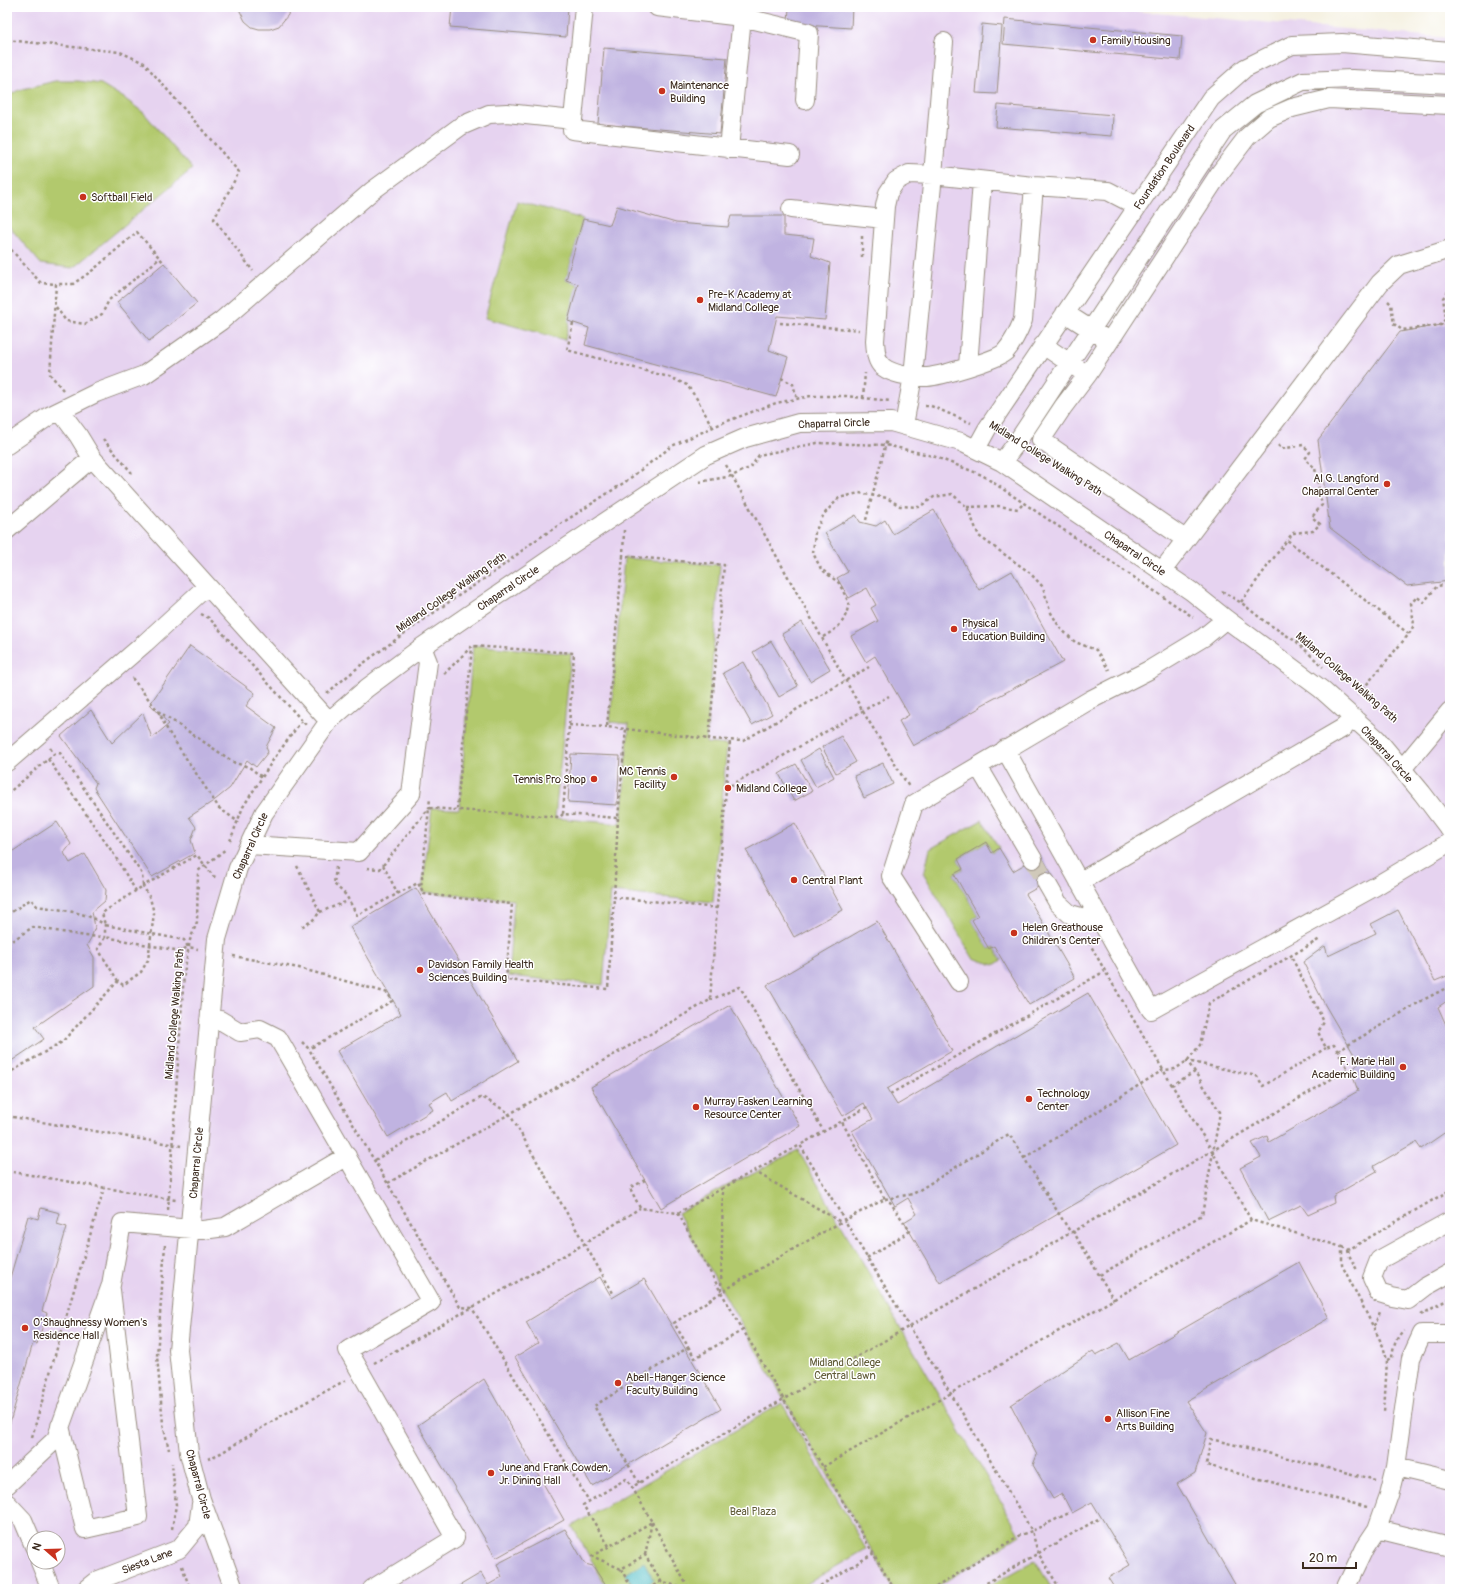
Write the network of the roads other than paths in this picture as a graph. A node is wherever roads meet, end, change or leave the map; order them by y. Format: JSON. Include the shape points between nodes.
{"nodes":[{"id":1,"x":584,"y":7,"type":"edge"},
{"id":2,"x":657,"y":7,"type":"edge"},
{"id":3,"x":742,"y":17,"type":"junction"},
{"id":4,"x":944,"y":42,"type":"dead end"},
{"id":5,"x":1450,"y":52,"type":"edge"},
{"id":6,"x":1450,"y":84,"type":"edge"},
{"id":7,"x":805,"y":100,"type":"dead end"},
{"id":8,"x":1450,"y":105,"type":"edge"},
{"id":9,"x":1200,"y":114,"type":"junction"},
{"id":10,"x":573,"y":120,"type":"junction"},
{"id":11,"x":1223,"y":130,"type":"junction"},
{"id":12,"x":1243,"y":142,"type":"junction"},
{"id":13,"x":1179,"y":145,"type":"junction"},
{"id":14,"x":730,"y":149,"type":"junction"},
{"id":15,"x":790,"y":155,"type":"dead end"},
{"id":16,"x":1202,"y":162,"type":"junction"},
{"id":17,"x":1219,"y":174,"type":"junction"},
{"id":18,"x":933,"y":175,"type":"junction"},
{"id":19,"x":982,"y":180,"type":"junction"},
{"id":20,"x":1034,"y":186,"type":"junction"},
{"id":21,"x":1137,"y":206,"type":"junction"},
{"id":22,"x":791,"y":209,"type":"dead end"},
{"id":23,"x":884,"y":219,"type":"junction"},
{"id":24,"x":1450,"y":248,"type":"edge"},
{"id":25,"x":1065,"y":313,"type":"junction"},
{"id":26,"x":1092,"y":330,"type":"junction"},
{"id":27,"x":1110,"y":341,"type":"junction"},
{"id":28,"x":1043,"y":345,"type":"junction"},
{"id":29,"x":1070,"y":363,"type":"junction"},
{"id":30,"x":968,"y":366,"type":"junction"},
{"id":31,"x":1088,"y":374,"type":"junction"},
{"id":32,"x":913,"y":376,"type":"junction"},
{"id":33,"x":67,"y":407,"type":"junction"},
{"id":34,"x":898,"y":424,"type":"junction"},
{"id":35,"x":7,"y":445,"type":"edge"},
{"id":36,"x":976,"y":450,"type":"junction"},
{"id":37,"x":92,"y":458,"type":"junction"},
{"id":38,"x":1002,"y":462,"type":"junction"},
{"id":39,"x":7,"y":530,"type":"edge"},
{"id":40,"x":1185,"y":539,"type":"junction"},
{"id":41,"x":1162,"y":571,"type":"junction"},
{"id":42,"x":207,"y":586,"type":"junction"},
{"id":43,"x":1220,"y":624,"type":"junction"},
{"id":44,"x":422,"y":647,"type":"junction"},
{"id":45,"x":1450,"y":711,"type":"edge"},
{"id":46,"x":1354,"y":718,"type":"junction"},
{"id":47,"x":329,"y":721,"type":"junction"},
{"id":48,"x":1006,"y":750,"type":"junction"},
{"id":49,"x":7,"y":762,"type":"edge"},
{"id":50,"x":978,"y":766,"type":"junction"},
{"id":51,"x":1402,"y":769,"type":"junction"},
{"id":52,"x":1450,"y":830,"type":"edge"},
{"id":53,"x":1450,"y":842,"type":"edge"},
{"id":54,"x":249,"y":844,"type":"junction"},
{"id":55,"x":1033,"y":859,"type":"tunnel mouth"},
{"id":56,"x":1046,"y":882,"type":"tunnel mouth"},
{"id":57,"x":1079,"y":882,"type":"junction"},
{"id":58,"x":1102,"y":923,"type":"junction"},
{"id":59,"x":959,"y":982,"type":"dead end"},
{"id":60,"x":209,"y":1020,"type":"junction"},
{"id":61,"x":347,"y":1156,"type":"junction"},
{"id":62,"x":1450,"y":1221,"type":"edge"},
{"id":63,"x":190,"y":1228,"type":"junction"},
{"id":64,"x":1450,"y":1273,"type":"edge"},
{"id":65,"x":111,"y":1285,"type":"junction"},
{"id":66,"x":1450,"y":1334,"type":"edge"},
{"id":67,"x":60,"y":1426,"type":"junction"},
{"id":68,"x":1394,"y":1475,"type":"junction"},
{"id":69,"x":1450,"y":1480,"type":"edge"},
{"id":70,"x":7,"y":1485,"type":"edge"},
{"id":71,"x":201,"y":1499,"type":"junction"},
{"id":72,"x":7,"y":1503,"type":"edge"},
{"id":73,"x":1380,"y":1521,"type":"junction"},
{"id":74,"x":27,"y":1530,"type":"edge"},
{"id":75,"x":1450,"y":1547,"type":"edge"},
{"id":76,"x":43,"y":1570,"type":"edge"},
{"id":77,"x":91,"y":1585,"type":"edge"},
{"id":78,"x":51,"y":1589,"type":"edge"},
{"id":79,"x":234,"y":1589,"type":"edge"},
{"id":80,"x":372,"y":1589,"type":"edge"},
{"id":81,"x":1345,"y":1589,"type":"edge"}],
"edges":[{"from":1,"to":10,"type":"street"},
{"from":2,"to":3,"type":"street"},
{"from":3,"to":7,"type":"street","via":[[809,33]]},
{"from":3,"to":14,"type":"street"},
{"from":4,"to":18,"type":"street"},
{"from":5,"to":9,"type":"street","name":"Foundation Boulevard","via":[[1342,43],[1292,45],[1245,68],[1211,98]]},
{"from":6,"to":11,"type":"street","via":[[1352,79],[1303,81],[1255,104]]},
{"from":8,"to":12,"type":"street","via":[[1329,99],[1292,108],[1269,118]]},
{"from":9,"to":11,"type":"street"},
{"from":9,"to":13,"type":"street","name":"Foundation Boulevard"},
{"from":10,"to":14,"type":"street","via":[[572,130]]},
{"from":10,"to":33,"type":"street","via":[[489,114],[461,126],[372,191],[221,321],[144,376]]},
{"from":11,"to":12,"type":"street"},
{"from":11,"to":16,"type":"street"},
{"from":12,"to":17,"type":"street"},
{"from":13,"to":16,"type":"street"},
{"from":13,"to":21,"type":"street","name":"Foundation Boulevard"},
{"from":14,"to":15,"type":"street"},
{"from":16,"to":17,"type":"street"},
{"from":16,"to":26,"type":"street"},
{"from":17,"to":27,"type":"street"},
{"from":18,"to":19,"type":"street"},
{"from":18,"to":23,"type":"street","via":[[909,174],[896,181],[888,192]]},
{"from":18,"to":32,"type":"street"},
{"from":19,"to":20,"type":"street"},
{"from":19,"to":30,"type":"street"},
{"from":20,"to":21,"type":"street","via":[[1108,191]]},
{"from":20,"to":30,"type":"street","via":[[1023,320],[1005,352],[994,359]]},
{"from":21,"to":25,"type":"street","name":"Foundation Boulevard"},
{"from":22,"to":23,"type":"street"},
{"from":23,"to":32,"type":"street","via":[[876,356],[883,366],[894,372]]},
{"from":24,"to":40,"type":"street","via":[[1399,265],[1380,284]]},
{"from":25,"to":26,"type":"street"},
{"from":25,"to":28,"type":"street","name":"Foundation Boulevard"},
{"from":26,"to":27,"type":"street"},
{"from":26,"to":29,"type":"street"},
{"from":27,"to":31,"type":"street"},
{"from":28,"to":29,"type":"street"},
{"from":28,"to":36,"type":"street","name":"Foundation Boulevard","via":[[987,429]]},
{"from":29,"to":31,"type":"street"},
{"from":29,"to":38,"type":"street"},
{"from":30,"to":32,"type":"street","via":[[928,377]]},
{"from":31,"to":40,"type":"street","via":[[1041,440]]},
{"from":32,"to":34,"type":"street","via":[[908,404]]},
{"from":33,"to":35,"type":"street","via":[[49,416]]},
{"from":33,"to":37,"type":"street","via":[[78,435]]},
{"from":34,"to":36,"type":"street","name":"Chaparral Circle","via":[[961,442]]},
{"from":34,"to":44,"type":"street","name":"Chaparral Circle","via":[[799,422],[745,438],[706,455]]},
{"from":36,"to":38,"type":"street","name":"Chaparral Circle"},
{"from":37,"to":39,"type":"street"},
{"from":37,"to":42,"type":"street"},
{"from":38,"to":41,"type":"street","name":"Chaparral Circle"},
{"from":40,"to":41,"type":"street"},
{"from":41,"to":43,"type":"street","name":"Chaparral Circle","via":[[1191,591]]},
{"from":42,"to":47,"type":"street","via":[[321,700]]},
{"from":42,"to":49,"type":"street"},
{"from":43,"to":46,"type":"street","name":"Chaparral Circle","via":[[1321,689]]},
{"from":43,"to":48,"type":"street","via":[[1204,637],[1141,675],[1090,700]]},
{"from":44,"to":47,"type":"street","name":"Chaparral Circle","via":[[367,688]]},
{"from":44,"to":54,"type":"street","via":[[428,662],[411,794],[359,852]]},
{"from":45,"to":51,"type":"street"},
{"from":46,"to":51,"type":"street","name":"Chaparral Circle","via":[[1377,738]]},
{"from":46,"to":57,"type":"street","via":[[1343,728]]},
{"from":47,"to":54,"type":"street","name":"Chaparral Circle","via":[[264,812]]},
{"from":48,"to":50,"type":"street"},
{"from":48,"to":57,"type":"street"},
{"from":50,"to":55,"type":"street"},
{"from":50,"to":59,"type":"street","via":[[914,804],[891,876]]},
{"from":51,"to":52,"type":"street","name":"Chaparral Circle"},
{"from":53,"to":58,"type":"street","via":[[1152,1010]]},
{"from":54,"to":60,"type":"street","name":"Chaparral Circle","via":[[238,868],[217,939]]},
{"from":56,"to":58,"type":"street","via":[[1058,903],[1070,914]]},
{"from":57,"to":58,"type":"street"},
{"from":60,"to":61,"type":"street","via":[[220,1020],[240,1032],[260,1029],[278,1038]]},
{"from":60,"to":63,"type":"street","name":"Chaparral Circle"},
{"from":61,"to":63,"type":"street","via":[[225,1227],[203,1230]]},
{"from":61,"to":80,"type":"street","via":[[431,1302],[348,1350],[455,1538]]},
{"from":62,"to":64,"type":"street","via":[[1379,1260],[1372,1278],[1379,1293],[1408,1300]]},
{"from":63,"to":65,"type":"street","via":[[122,1223]]},
{"from":63,"to":71,"type":"street","name":"Chaparral Circle","via":[[178,1350],[189,1453]]},
{"from":65,"to":67,"type":"street"},
{"from":65,"to":67,"type":"street","via":[[138,1517],[85,1529]]},
{"from":66,"to":68,"type":"street","via":[[1422,1334],[1411,1358]]},
{"from":67,"to":70,"type":"street","via":[[56,1439]]},
{"from":68,"to":69,"type":"street"},
{"from":68,"to":73,"type":"street"},
{"from":71,"to":77,"type":"street","name":"Siesta Lane","via":[[198,1526],[180,1549]]},
{"from":71,"to":79,"type":"street","name":"Chaparral Circle"},
{"from":72,"to":74,"type":"street","via":[[23,1520]]},
{"from":73,"to":75,"type":"street"},
{"from":73,"to":81,"type":"street"},
{"from":76,"to":78,"type":"street"}]}
